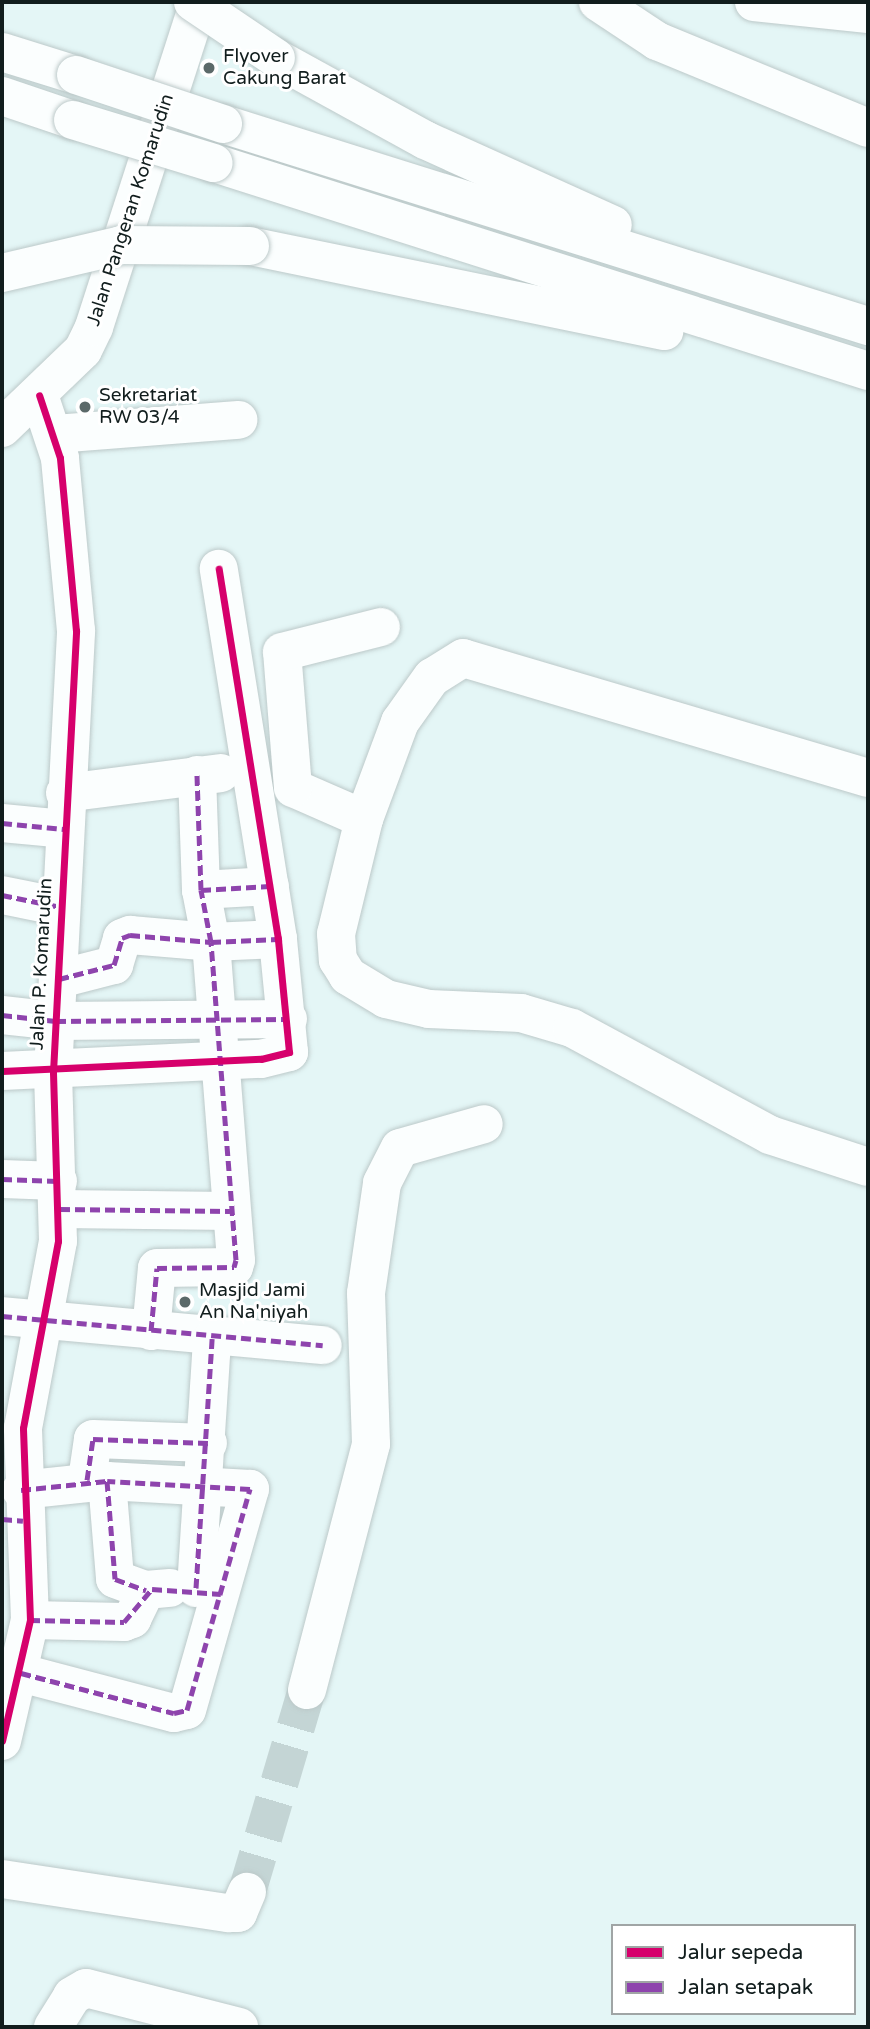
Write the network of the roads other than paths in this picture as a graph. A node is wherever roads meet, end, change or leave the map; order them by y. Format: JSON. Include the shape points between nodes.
{"nodes":[{"id":1,"x":193,"y":2,"type":"edge"},
{"id":2,"x":199,"y":2,"type":"edge"},
{"id":3,"x":598,"y":2,"type":"edge"},
{"id":4,"x":754,"y":2,"type":"edge"},
{"id":5,"x":868,"y":14,"type":"edge"},
{"id":6,"x":2,"y":51,"type":"edge"},
{"id":7,"x":2,"y":96,"type":"edge"},
{"id":8,"x":868,"y":128,"type":"edge"},
{"id":9,"x":2,"y":273,"type":"edge"},
{"id":10,"x":734,"y":283,"type":"junction"},
{"id":11,"x":868,"y":326,"type":"edge"},
{"id":12,"x":868,"y":373,"type":"edge"},
{"id":13,"x":39,"y":395,"type":"junction"},
{"id":14,"x":238,"y":420,"type":"dead end"},
{"id":15,"x":2,"y":428,"type":"edge"},
{"id":16,"x":55,"y":434,"type":"junction"},
{"id":17,"x":219,"y":569,"type":"dead end"},
{"id":18,"x":381,"y":627,"type":"dead end"},
{"id":19,"x":247,"y":771,"type":"junction"},
{"id":20,"x":197,"y":775,"type":"junction"},
{"id":21,"x":868,"y":778,"type":"edge"},
{"id":22,"x":64,"y":811,"type":"junction"},
{"id":23,"x":364,"y":819,"type":"junction"},
{"id":24,"x":2,"y":823,"type":"edge"},
{"id":25,"x":270,"y":886,"type":"junction"},
{"id":26,"x":201,"y":890,"type":"junction"},
{"id":27,"x":2,"y":895,"type":"edge"},
{"id":28,"x":61,"y":906,"type":"junction"},
{"id":29,"x":278,"y":939,"type":"junction"},
{"id":30,"x":211,"y":942,"type":"junction"},
{"id":31,"x":59,"y":979,"type":"junction"},
{"id":32,"x":2,"y":1016,"type":"edge"},
{"id":33,"x":288,"y":1019,"type":"junction"},
{"id":34,"x":56,"y":1021,"type":"junction"},
{"id":35,"x":213,"y":1021,"type":"junction"},
{"id":36,"x":216,"y":1060,"type":"junction"},
{"id":37,"x":2,"y":1071,"type":"edge"},
{"id":38,"x":53,"y":1072,"type":"junction"},
{"id":39,"x":484,"y":1124,"type":"dead end"},
{"id":40,"x":868,"y":1167,"type":"edge"},
{"id":41,"x":2,"y":1179,"type":"edge"},
{"id":42,"x":59,"y":1195,"type":"junction"},
{"id":43,"x":230,"y":1211,"type":"junction"},
{"id":44,"x":2,"y":1316,"type":"edge"},
{"id":45,"x":39,"y":1322,"type":"junction"},
{"id":46,"x":152,"y":1331,"type":"junction"},
{"id":47,"x":212,"y":1339,"type":"junction"},
{"id":48,"x":323,"y":1345,"type":"dead end"},
{"id":49,"x":208,"y":1443,"type":"junction"},
{"id":50,"x":97,"y":1481,"type":"junction"},
{"id":51,"x":207,"y":1482,"type":"junction"},
{"id":52,"x":15,"y":1510,"type":"edge"},
{"id":53,"x":146,"y":1590,"type":"junction"},
{"id":54,"x":208,"y":1591,"type":"junction"},
{"id":55,"x":30,"y":1620,"type":"junction"},
{"id":56,"x":21,"y":1673,"type":"junction"},
{"id":57,"x":307,"y":1690,"type":"tunnel mouth"},
{"id":58,"x":2,"y":1741,"type":"edge"},
{"id":59,"x":2,"y":1879,"type":"edge"},
{"id":60,"x":247,"y":1892,"type":"tunnel mouth"},
{"id":61,"x":53,"y":2027,"type":"edge"},
{"id":62,"x":239,"y":2027,"type":"edge"}],
"edges":[{"from":1,"to":10,"type":"main road","bridge":true,"via":[[276,58],[425,140]]},
{"from":2,"to":13,"type":"main road","name":"Jalan Pangeran Komarudin","via":[[94,327],[83,350]]},
{"from":3,"to":8,"type":"main road","via":[[657,41]]},
{"from":4,"to":5,"type":"main road"},
{"from":6,"to":10,"type":"main road","bridge":true},
{"from":7,"to":12,"type":"main road","bridge":true},
{"from":9,"to":12,"type":"main road","bridge":true,"via":[[121,245],[250,246]]},
{"from":10,"to":11,"type":"main road"},
{"from":13,"to":15,"type":"main road","name":"Jalan Pangeran Komarudin"},
{"from":13,"to":16,"type":"main road","name":"Jalan P. Komarudin"},
{"from":14,"to":16,"type":"main road"},
{"from":16,"to":22,"type":"main road","name":"Jalan P. Komarudin","via":[[76,631]]},
{"from":17,"to":19,"type":"main road"},
{"from":18,"to":23,"type":"main road","via":[[282,652],[293,788]]},
{"from":19,"to":20,"type":"main road"},
{"from":19,"to":25,"type":"main road"},
{"from":20,"to":22,"type":"main road"},
{"from":20,"to":26,"type":"main road"},
{"from":21,"to":23,"type":"main road","via":[[463,658],[432,677],[400,722]]},
{"from":22,"to":24,"type":"main road"},
{"from":22,"to":28,"type":"main road","name":"Jalan P. Komarudin"},
{"from":23,"to":40,"type":"main road","via":[[335,934],[338,960],[365,989],[408,1007],[521,1013],[572,1028],[770,1135]]},
{"from":25,"to":26,"type":"main road"},
{"from":25,"to":29,"type":"main road"},
{"from":26,"to":30,"type":"main road"},
{"from":27,"to":28,"type":"main road"},
{"from":28,"to":31,"type":"main road","name":"Jalan P. Komarudin"},
{"from":29,"to":30,"type":"main road"},
{"from":29,"to":33,"type":"main road"},
{"from":30,"to":31,"type":"main road","via":[[125,936],[114,965]]},
{"from":30,"to":35,"type":"main road"},
{"from":31,"to":34,"type":"main road","name":"Jalan P. Komarudin"},
{"from":32,"to":34,"type":"main road"},
{"from":33,"to":35,"type":"main road"},
{"from":33,"to":36,"type":"main road","via":[[289,1052]]},
{"from":34,"to":35,"type":"main road"},
{"from":34,"to":38,"type":"main road","name":"Jalan P. Komarudin"},
{"from":35,"to":36,"type":"main road"},
{"from":36,"to":38,"type":"main road"},
{"from":36,"to":43,"type":"main road"},
{"from":37,"to":38,"type":"main road"},
{"from":38,"to":42,"type":"main road","name":"Jalan P. Komarudin"},
{"from":39,"to":57,"type":"main road","via":[[400,1148],[382,1183],[366,1293],[371,1444]]},
{"from":41,"to":42,"type":"main road"},
{"from":42,"to":43,"type":"main road"},
{"from":42,"to":45,"type":"main road","name":"Jalan P. Komarudin"},
{"from":43,"to":46,"type":"main road","via":[[234,1267],[158,1268]]},
{"from":44,"to":45,"type":"main road"},
{"from":45,"to":46,"type":"main road"},
{"from":45,"to":52,"type":"main road","name":"Jalan P. Komarudin"},
{"from":46,"to":47,"type":"main road"},
{"from":47,"to":48,"type":"main road"},
{"from":47,"to":49,"type":"main road"},
{"from":49,"to":50,"type":"main road","via":[[93,1439]]},
{"from":49,"to":51,"type":"main road"},
{"from":50,"to":51,"type":"main road"},
{"from":50,"to":52,"type":"main road"},
{"from":50,"to":53,"type":"main road","via":[[115,1579]]},
{"from":51,"to":54,"type":"main road"},
{"from":52,"to":55,"type":"main road","name":"Jalan P. Komarudin"},
{"from":53,"to":54,"type":"main road"},
{"from":53,"to":55,"type":"main road","via":[[132,1619],[124,1622]]},
{"from":54,"to":56,"type":"main road","via":[[181,1713]]},
{"from":55,"to":56,"type":"main road","name":"Jalan P. Komarudin"},
{"from":56,"to":58,"type":"main road","name":"Jalan P. Komarudin"},
{"from":59,"to":60,"type":"main road","via":[[228,1913],[237,1913]]},
{"from":61,"to":62,"type":"main road","via":[[72,1996],[86,1988]]}]}
